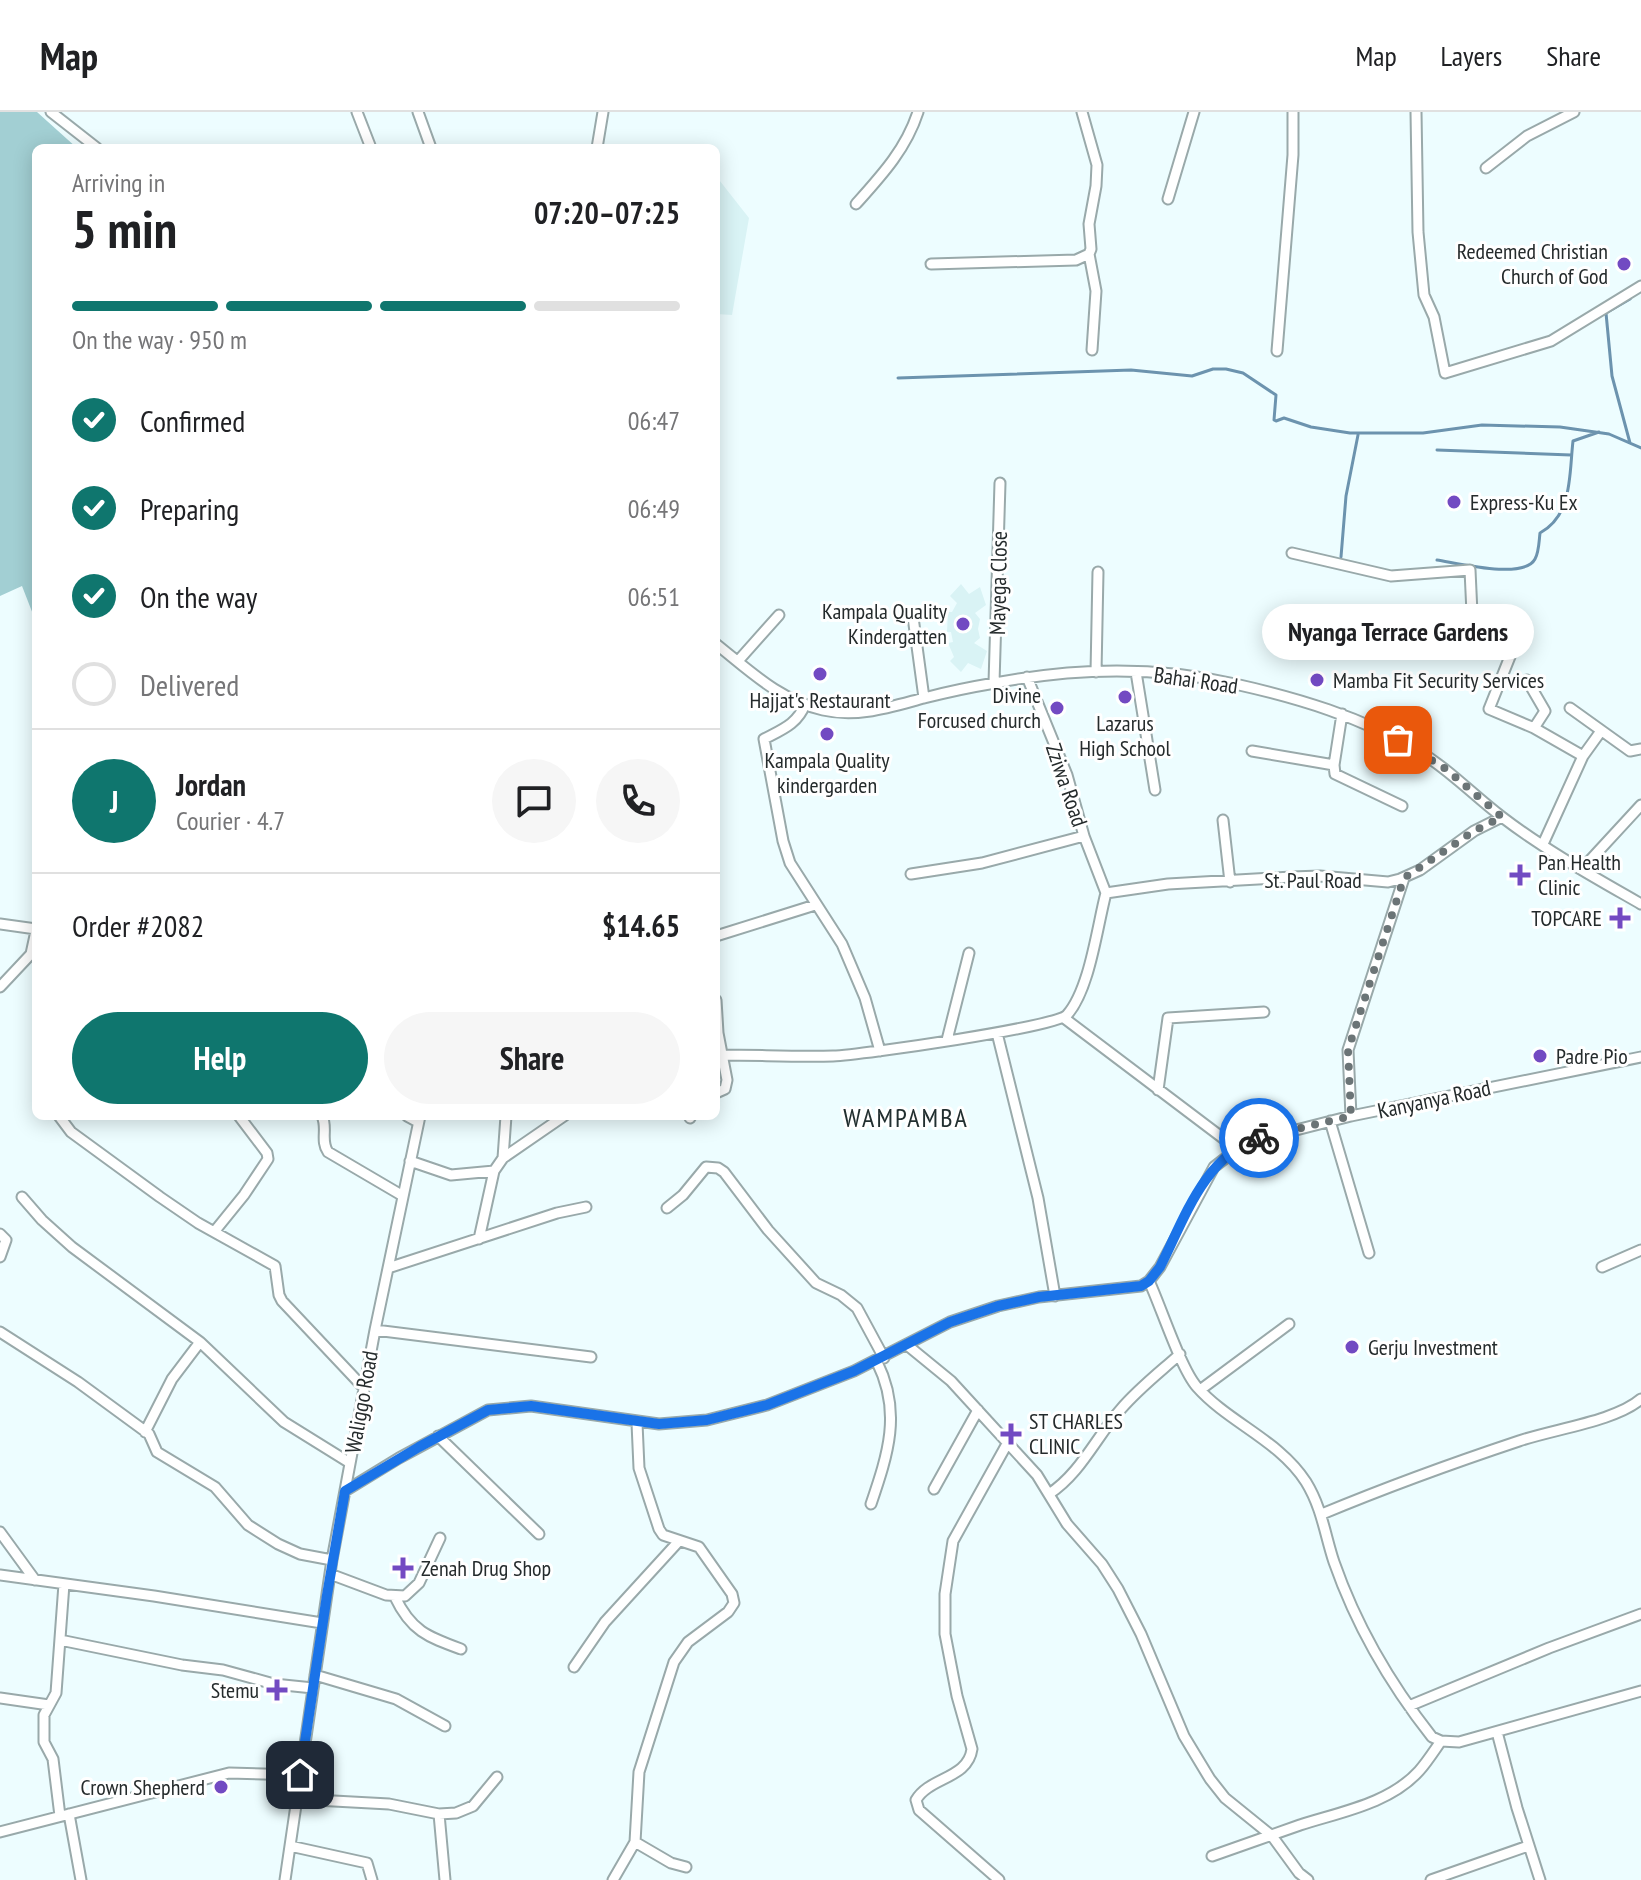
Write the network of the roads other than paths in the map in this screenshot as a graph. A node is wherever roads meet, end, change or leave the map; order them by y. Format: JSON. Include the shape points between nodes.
{"nodes":[{"id":1,"x":51,"y":112,"type":"edge"},
{"id":2,"x":357,"y":112,"type":"edge"},
{"id":3,"x":418,"y":112,"type":"edge"},
{"id":4,"x":603,"y":112,"type":"edge"},
{"id":5,"x":918,"y":112,"type":"edge"},
{"id":6,"x":1082,"y":112,"type":"edge"},
{"id":7,"x":1194,"y":112,"type":"edge"},
{"id":8,"x":1293,"y":112,"type":"edge"},
{"id":9,"x":1416,"y":112,"type":"edge"},
{"id":10,"x":1574,"y":112,"type":"edge"},
{"id":11,"x":92,"y":144,"type":"edge"},
{"id":12,"x":369,"y":144,"type":"edge"},
{"id":13,"x":430,"y":144,"type":"edge"},
{"id":14,"x":598,"y":144,"type":"edge"},
{"id":15,"x":1486,"y":168,"type":"dead end"},
{"id":16,"x":1168,"y":199,"type":"dead end"},
{"id":17,"x":856,"y":204,"type":"dead end"},
{"id":18,"x":1089,"y":254,"type":"junction"},
{"id":19,"x":931,"y":264,"type":"dead end"},
{"id":20,"x":1641,"y":286,"type":"edge"},
{"id":21,"x":1092,"y":350,"type":"dead end"},
{"id":22,"x":1277,"y":351,"type":"dead end"},
{"id":23,"x":1000,"y":483,"type":"dead end"},
{"id":24,"x":1292,"y":553,"type":"dead end"},
{"id":25,"x":1098,"y":572,"type":"dead end"},
{"id":26,"x":779,"y":615,"type":"dead end"},
{"id":27,"x":913,"y":617,"type":"dead end"},
{"id":28,"x":720,"y":647,"type":"edge"},
{"id":29,"x":738,"y":661,"type":"junction"},
{"id":30,"x":1096,"y":672,"type":"junction"},
{"id":31,"x":1136,"y":672,"type":"junction"},
{"id":32,"x":1027,"y":677,"type":"junction"},
{"id":33,"x":1527,"y":680,"type":"dead end"},
{"id":34,"x":994,"y":683,"type":"junction"},
{"id":35,"x":924,"y":698,"type":"junction"},
{"id":36,"x":805,"y":704,"type":"junction"},
{"id":37,"x":1570,"y":708,"type":"dead end"},
{"id":38,"x":1342,"y":714,"type":"junction"},
{"id":39,"x":1534,"y":728,"type":"junction"},
{"id":40,"x":1601,"y":731,"type":"junction"},
{"id":41,"x":1641,"y":749,"type":"edge"},
{"id":42,"x":1252,"y":751,"type":"dead end"},
{"id":43,"x":1583,"y":756,"type":"junction"},
{"id":44,"x":1334,"y":765,"type":"junction"},
{"id":45,"x":1155,"y":790,"type":"dead end"},
{"id":46,"x":1641,"y":805,"type":"edge"},
{"id":47,"x":1402,"y":806,"type":"dead end"},
{"id":48,"x":1502,"y":817,"type":"junction"},
{"id":49,"x":1223,"y":820,"type":"dead end"},
{"id":50,"x":1084,"y":836,"type":"junction"},
{"id":51,"x":1543,"y":844,"type":"junction"},
{"id":52,"x":1582,"y":869,"type":"junction"},
{"id":53,"x":911,"y":874,"type":"dead end"},
{"id":54,"x":1404,"y":878,"type":"junction"},
{"id":55,"x":1230,"y":882,"type":"junction"},
{"id":56,"x":1106,"y":893,"type":"junction"},
{"id":57,"x":1641,"y":904,"type":"edge"},
{"id":58,"x":815,"y":905,"type":"junction"},
{"id":59,"x":0,"y":924,"type":"edge"},
{"id":60,"x":32,"y":929,"type":"edge"},
{"id":61,"x":720,"y":935,"type":"edge"},
{"id":62,"x":969,"y":953,"type":"dead end"},
{"id":63,"x":32,"y":959,"type":"edge"},
{"id":64,"x":0,"y":987,"type":"edge"},
{"id":65,"x":1264,"y":1012,"type":"dead end"},
{"id":66,"x":1064,"y":1018,"type":"junction"},
{"id":67,"x":997,"y":1033,"type":"junction"},
{"id":68,"x":720,"y":1037,"type":"edge"},
{"id":69,"x":947,"y":1040,"type":"junction"},
{"id":70,"x":880,"y":1051,"type":"junction"},
{"id":71,"x":722,"y":1055,"type":"junction"},
{"id":72,"x":1641,"y":1057,"type":"edge"},
{"id":73,"x":720,"y":1090,"type":"edge"},
{"id":74,"x":1158,"y":1090,"type":"junction"},
{"id":75,"x":1351,"y":1116,"type":"junction"},
{"id":76,"x":62,"y":1120,"type":"edge"},
{"id":77,"x":242,"y":1120,"type":"edge"},
{"id":78,"x":324,"y":1120,"type":"edge"},
{"id":79,"x":419,"y":1120,"type":"edge"},
{"id":80,"x":506,"y":1120,"type":"edge"},
{"id":81,"x":558,"y":1120,"type":"edge"},
{"id":82,"x":1330,"y":1121,"type":"junction"},
{"id":83,"x":1236,"y":1148,"type":"junction"},
{"id":84,"x":503,"y":1158,"type":"junction"},
{"id":85,"x":410,"y":1161,"type":"junction"},
{"id":86,"x":494,"y":1171,"type":"junction"},
{"id":87,"x":403,"y":1196,"type":"junction"},
{"id":88,"x":22,"y":1197,"type":"dead end"},
{"id":89,"x":586,"y":1207,"type":"dead end"},
{"id":90,"x":667,"y":1208,"type":"dead end"},
{"id":91,"x":214,"y":1232,"type":"junction"},
{"id":92,"x":0,"y":1234,"type":"edge"},
{"id":93,"x":479,"y":1239,"type":"junction"},
{"id":94,"x":1641,"y":1250,"type":"edge"},
{"id":95,"x":1369,"y":1253,"type":"dead end"},
{"id":96,"x":0,"y":1257,"type":"edge"},
{"id":97,"x":1602,"y":1267,"type":"dead end"},
{"id":98,"x":388,"y":1268,"type":"junction"},
{"id":99,"x":1149,"y":1281,"type":"junction"},
{"id":100,"x":1055,"y":1296,"type":"junction"},
{"id":101,"x":1289,"y":1324,"type":"dead end"},
{"id":102,"x":375,"y":1330,"type":"junction"},
{"id":103,"x":0,"y":1332,"type":"edge"},
{"id":104,"x":200,"y":1342,"type":"junction"},
{"id":105,"x":907,"y":1345,"type":"junction"},
{"id":106,"x":1180,"y":1354,"type":"junction"},
{"id":107,"x":591,"y":1357,"type":"dead end"},
{"id":108,"x":880,"y":1360,"type":"junction"},
{"id":109,"x":364,"y":1388,"type":"junction"},
{"id":110,"x":1200,"y":1390,"type":"junction"},
{"id":111,"x":1641,"y":1399,"type":"edge"},
{"id":112,"x":978,"y":1410,"type":"junction"},
{"id":113,"x":637,"y":1423,"type":"junction"},
{"id":114,"x":145,"y":1432,"type":"junction"},
{"id":115,"x":438,"y":1436,"type":"junction"},
{"id":116,"x":1007,"y":1444,"type":"junction"},
{"id":117,"x":350,"y":1463,"type":"junction"},
{"id":118,"x":934,"y":1489,"type":"dead end"},
{"id":119,"x":345,"y":1491,"type":"junction"},
{"id":120,"x":1049,"y":1494,"type":"junction"},
{"id":121,"x":871,"y":1504,"type":"dead end"},
{"id":122,"x":1322,"y":1514,"type":"junction"},
{"id":123,"x":0,"y":1532,"type":"edge"},
{"id":124,"x":539,"y":1534,"type":"dead end"},
{"id":125,"x":440,"y":1538,"type":"dead end"},
{"id":126,"x":679,"y":1541,"type":"junction"},
{"id":127,"x":332,"y":1560,"type":"junction"},
{"id":128,"x":330,"y":1574,"type":"junction"},
{"id":129,"x":0,"y":1575,"type":"edge"},
{"id":130,"x":35,"y":1580,"type":"junction"},
{"id":131,"x":64,"y":1584,"type":"junction"},
{"id":132,"x":395,"y":1597,"type":"junction"},
{"id":133,"x":1641,"y":1614,"type":"edge"},
{"id":134,"x":322,"y":1623,"type":"junction"},
{"id":135,"x":60,"y":1640,"type":"junction"},
{"id":136,"x":461,"y":1649,"type":"dead end"},
{"id":137,"x":574,"y":1667,"type":"dead end"},
{"id":138,"x":315,"y":1675,"type":"junction"},
{"id":139,"x":313,"y":1688,"type":"junction"},
{"id":140,"x":1641,"y":1691,"type":"edge"},
{"id":141,"x":0,"y":1698,"type":"edge"},
{"id":142,"x":49,"y":1705,"type":"junction"},
{"id":143,"x":1409,"y":1706,"type":"junction"},
{"id":144,"x":445,"y":1726,"type":"dead end"},
{"id":145,"x":1497,"y":1732,"type":"junction"},
{"id":146,"x":1441,"y":1741,"type":"junction"},
{"id":147,"x":300,"y":1775,"type":"junction"},
{"id":148,"x":497,"y":1777,"type":"dead end"},
{"id":149,"x":297,"y":1799,"type":"junction"},
{"id":150,"x":439,"y":1814,"type":"junction"},
{"id":151,"x":64,"y":1815,"type":"junction"},
{"id":152,"x":0,"y":1832,"type":"edge"},
{"id":153,"x":1272,"y":1836,"type":"junction"},
{"id":154,"x":635,"y":1842,"type":"junction"},
{"id":155,"x":290,"y":1846,"type":"junction"},
{"id":156,"x":1528,"y":1846,"type":"junction"},
{"id":157,"x":1212,"y":1856,"type":"dead end"},
{"id":158,"x":686,"y":1867,"type":"dead end"},
{"id":159,"x":81,"y":1880,"type":"edge"},
{"id":160,"x":285,"y":1880,"type":"edge"},
{"id":161,"x":372,"y":1880,"type":"edge"},
{"id":162,"x":445,"y":1880,"type":"edge"},
{"id":163,"x":613,"y":1880,"type":"edge"},
{"id":164,"x":999,"y":1880,"type":"edge"},
{"id":165,"x":1308,"y":1880,"type":"edge"},
{"id":166,"x":1431,"y":1880,"type":"edge"},
{"id":167,"x":1540,"y":1880,"type":"edge"}],
"edges":[{"from":1,"to":11,"type":"street"},
{"from":2,"to":12,"type":"street"},
{"from":3,"to":13,"type":"street"},
{"from":4,"to":14,"type":"street"},
{"from":5,"to":17,"type":"street","via":[[910,136]]},
{"from":6,"to":18,"type":"street","via":[[1097,165]]},
{"from":7,"to":16,"type":"street"},
{"from":8,"to":22,"type":"street"},
{"from":9,"to":20,"type":"street","via":[[1424,295],[1445,373],[1551,341]]},
{"from":10,"to":15,"type":"street","via":[[1527,136]]},
{"from":18,"to":19,"type":"street","via":[[1076,260]]},
{"from":18,"to":21,"type":"street","via":[[1096,291]]},
{"from":23,"to":34,"type":"street","name":"Mayega Close"},
{"from":24,"to":39,"type":"street","via":[[1391,576],[1470,570],[1473,635],[1515,644],[1489,709]]},
{"from":25,"to":30,"type":"street"},
{"from":26,"to":29,"type":"street"},
{"from":27,"to":35,"type":"street"},
{"from":28,"to":29,"type":"street","name":"Bahai Road"},
{"from":29,"to":36,"type":"street","name":"Bahai Road","via":[[773,690]]},
{"from":30,"to":31,"type":"street","name":"Bahai Road"},
{"from":30,"to":32,"type":"street","name":"Bahai Road"},
{"from":31,"to":38,"type":"street","name":"Bahai Road","via":[[1196,675]]},
{"from":31,"to":45,"type":"street"},
{"from":32,"to":34,"type":"street","name":"Bahai Road"},
{"from":32,"to":50,"type":"street","name":"Zziwa Road","via":[[1067,775]]},
{"from":33,"to":39,"type":"street","via":[[1545,711]]},
{"from":34,"to":35,"type":"street","name":"Bahai Road"},
{"from":35,"to":36,"type":"street","name":"Bahai Road","via":[[860,713]]},
{"from":36,"to":58,"type":"street","via":[[793,723],[764,739],[783,841]]},
{"from":37,"to":40,"type":"street"},
{"from":38,"to":44,"type":"street"},
{"from":38,"to":48,"type":"street","name":"Bahai Road","via":[[1417,750]]},
{"from":39,"to":43,"type":"street"},
{"from":40,"to":41,"type":"street","via":[[1630,751]]},
{"from":40,"to":43,"type":"street"},
{"from":42,"to":44,"type":"street"},
{"from":43,"to":51,"type":"street"},
{"from":44,"to":47,"type":"street","via":[[1335,774]]},
{"from":46,"to":52,"type":"street"},
{"from":48,"to":51,"type":"street","name":"Bahai Road"},
{"from":48,"to":54,"type":"street"},
{"from":49,"to":55,"type":"street"},
{"from":50,"to":53,"type":"street","via":[[982,863]]},
{"from":50,"to":56,"type":"street","name":"Zziwa Road"},
{"from":51,"to":52,"type":"street","name":"Bahai Road"},
{"from":52,"to":57,"type":"street","name":"Bahai Road"},
{"from":54,"to":55,"type":"street","name":"St. Paul Road"},
{"from":54,"to":75,"type":"street","via":[[1348,1050]]},
{"from":55,"to":56,"type":"street","name":"St. Paul Road"},
{"from":56,"to":66,"type":"street","via":[[1084,979]]},
{"from":58,"to":61,"type":"street"},
{"from":58,"to":70,"type":"street","via":[[842,944]]},
{"from":59,"to":60,"type":"street"},
{"from":62,"to":69,"type":"street"},
{"from":63,"to":64,"type":"street"},
{"from":65,"to":74,"type":"street","via":[[1168,1018]]},
{"from":66,"to":67,"type":"street"},
{"from":66,"to":74,"type":"street"},
{"from":67,"to":69,"type":"street"},
{"from":67,"to":100,"type":"street","via":[[1038,1198]]},
{"from":68,"to":71,"type":"street"},
{"from":69,"to":70,"type":"street"},
{"from":70,"to":71,"type":"street"},
{"from":71,"to":73,"type":"street","via":[[727,1086]]},
{"from":72,"to":75,"type":"street","name":"Kanyanya Road"},
{"from":74,"to":83,"type":"street"},
{"from":75,"to":82,"type":"street","name":"Kanyanya Road"},
{"from":76,"to":91,"type":"street","via":[[87,1145]]},
{"from":77,"to":91,"type":"street","via":[[268,1159]]},
{"from":78,"to":87,"type":"street","via":[[328,1152]]},
{"from":79,"to":85,"type":"street","name":"Waliggo Road"},
{"from":80,"to":84,"type":"street"},
{"from":81,"to":84,"type":"street"},
{"from":82,"to":83,"type":"street","name":"Kanyanya Road"},
{"from":82,"to":95,"type":"street"},
{"from":83,"to":99,"type":"street","name":"Kanyanya Road","via":[[1214,1167]]},
{"from":84,"to":86,"type":"street"},
{"from":85,"to":86,"type":"street","via":[[451,1175]]},
{"from":85,"to":87,"type":"street","name":"Waliggo Road"},
{"from":86,"to":93,"type":"street"},
{"from":87,"to":98,"type":"street","name":"Waliggo Road"},
{"from":88,"to":104,"type":"street","via":[[58,1236]]},
{"from":89,"to":93,"type":"street"},
{"from":90,"to":108,"type":"street","via":[[706,1167],[724,1172],[816,1283],[857,1308]]},
{"from":91,"to":109,"type":"street","via":[[275,1266],[282,1301]]},
{"from":92,"to":96,"type":"street","via":[[6,1240]]},
{"from":93,"to":98,"type":"street"},
{"from":94,"to":97,"type":"street"},
{"from":98,"to":102,"type":"street","name":"Waliggo Road"},
{"from":99,"to":100,"type":"street","via":[[1131,1289]]},
{"from":99,"to":106,"type":"street"},
{"from":100,"to":105,"type":"street","via":[[970,1315]]},
{"from":101,"to":110,"type":"street"},
{"from":102,"to":107,"type":"street"},
{"from":102,"to":109,"type":"street","name":"Waliggo Road"},
{"from":103,"to":114,"type":"street"},
{"from":104,"to":114,"type":"street","via":[[172,1379]]},
{"from":104,"to":117,"type":"street","via":[[284,1422]]},
{"from":105,"to":108,"type":"street"},
{"from":105,"to":112,"type":"street"},
{"from":106,"to":110,"type":"street"},
{"from":106,"to":120,"type":"street","via":[[1126,1402],[1070,1479]]},
{"from":108,"to":113,"type":"street","via":[[728,1416]]},
{"from":108,"to":121,"type":"street","via":[[890,1428],[885,1465]]},
{"from":109,"to":117,"type":"street","name":"Waliggo Road"},
{"from":110,"to":122,"type":"street","via":[[1293,1465]]},
{"from":111,"to":122,"type":"street","via":[[1620,1413],[1521,1440]]},
{"from":112,"to":116,"type":"street"},
{"from":112,"to":118,"type":"street"},
{"from":113,"to":115,"type":"street","via":[[516,1406],[488,1410]]},
{"from":113,"to":126,"type":"street","via":[[639,1468],[651,1508],[663,1535]]},
{"from":114,"to":127,"type":"street","via":[[157,1452],[215,1487],[248,1525],[300,1554]]},
{"from":115,"to":119,"type":"street"},
{"from":115,"to":124,"type":"street"},
{"from":116,"to":120,"type":"street"},
{"from":116,"to":164,"type":"street","via":[[953,1541],[945,1594],[945,1634],[972,1749],[970,1760],[916,1800],[919,1810]]},
{"from":117,"to":119,"type":"street","name":"Waliggo Road"},
{"from":119,"to":127,"type":"street","name":"Waliggo Road"},
{"from":120,"to":153,"type":"street","via":[[1118,1589],[1184,1736],[1210,1779]]},
{"from":122,"to":143,"type":"street","via":[[1347,1592]]},
{"from":123,"to":130,"type":"street"},
{"from":125,"to":132,"type":"street","via":[[419,1583],[405,1596]]},
{"from":126,"to":137,"type":"street","via":[[605,1622]]},
{"from":126,"to":154,"type":"street","via":[[699,1547],[734,1603],[688,1642],[674,1662],[639,1772]]},
{"from":127,"to":128,"type":"street","name":"Waliggo Road"},
{"from":128,"to":132,"type":"street"},
{"from":128,"to":134,"type":"street","name":"Waliggo Road"},
{"from":129,"to":130,"type":"street"},
{"from":130,"to":131,"type":"street"},
{"from":131,"to":134,"type":"street"},
{"from":131,"to":135,"type":"street"},
{"from":132,"to":136,"type":"street","via":[[415,1628]]},
{"from":133,"to":143,"type":"street"},
{"from":134,"to":138,"type":"street","name":"Waliggo Road"},
{"from":135,"to":139,"type":"street"},
{"from":135,"to":142,"type":"street","via":[[56,1693]]},
{"from":138,"to":139,"type":"street","name":"Waliggo Road"},
{"from":138,"to":144,"type":"street","via":[[396,1699]]},
{"from":139,"to":147,"type":"street","name":"Waliggo Road"},
{"from":140,"to":145,"type":"street"},
{"from":141,"to":142,"type":"street"},
{"from":142,"to":151,"type":"street","via":[[44,1742],[53,1759]]},
{"from":143,"to":146,"type":"street"},
{"from":145,"to":146,"type":"street"},
{"from":145,"to":156,"type":"street"},
{"from":146,"to":153,"type":"street","via":[[1401,1786],[1356,1809]]},
{"from":147,"to":149,"type":"street","name":"Waliggo Road"},
{"from":147,"to":151,"type":"street","via":[[229,1773]]},
{"from":148,"to":150,"type":"street","via":[[473,1806]]},
{"from":149,"to":150,"type":"street","via":[[389,1804]]},
{"from":149,"to":155,"type":"street","name":"Waliggo Road"},
{"from":150,"to":162,"type":"street"},
{"from":151,"to":152,"type":"street"},
{"from":151,"to":159,"type":"street"},
{"from":153,"to":157,"type":"street"},
{"from":153,"to":165,"type":"street"},
{"from":154,"to":158,"type":"street"},
{"from":154,"to":163,"type":"street"},
{"from":155,"to":160,"type":"street","name":"Waliggo Road"},
{"from":155,"to":161,"type":"street","via":[[367,1863]]},
{"from":156,"to":166,"type":"street"},
{"from":156,"to":167,"type":"street"}]}
